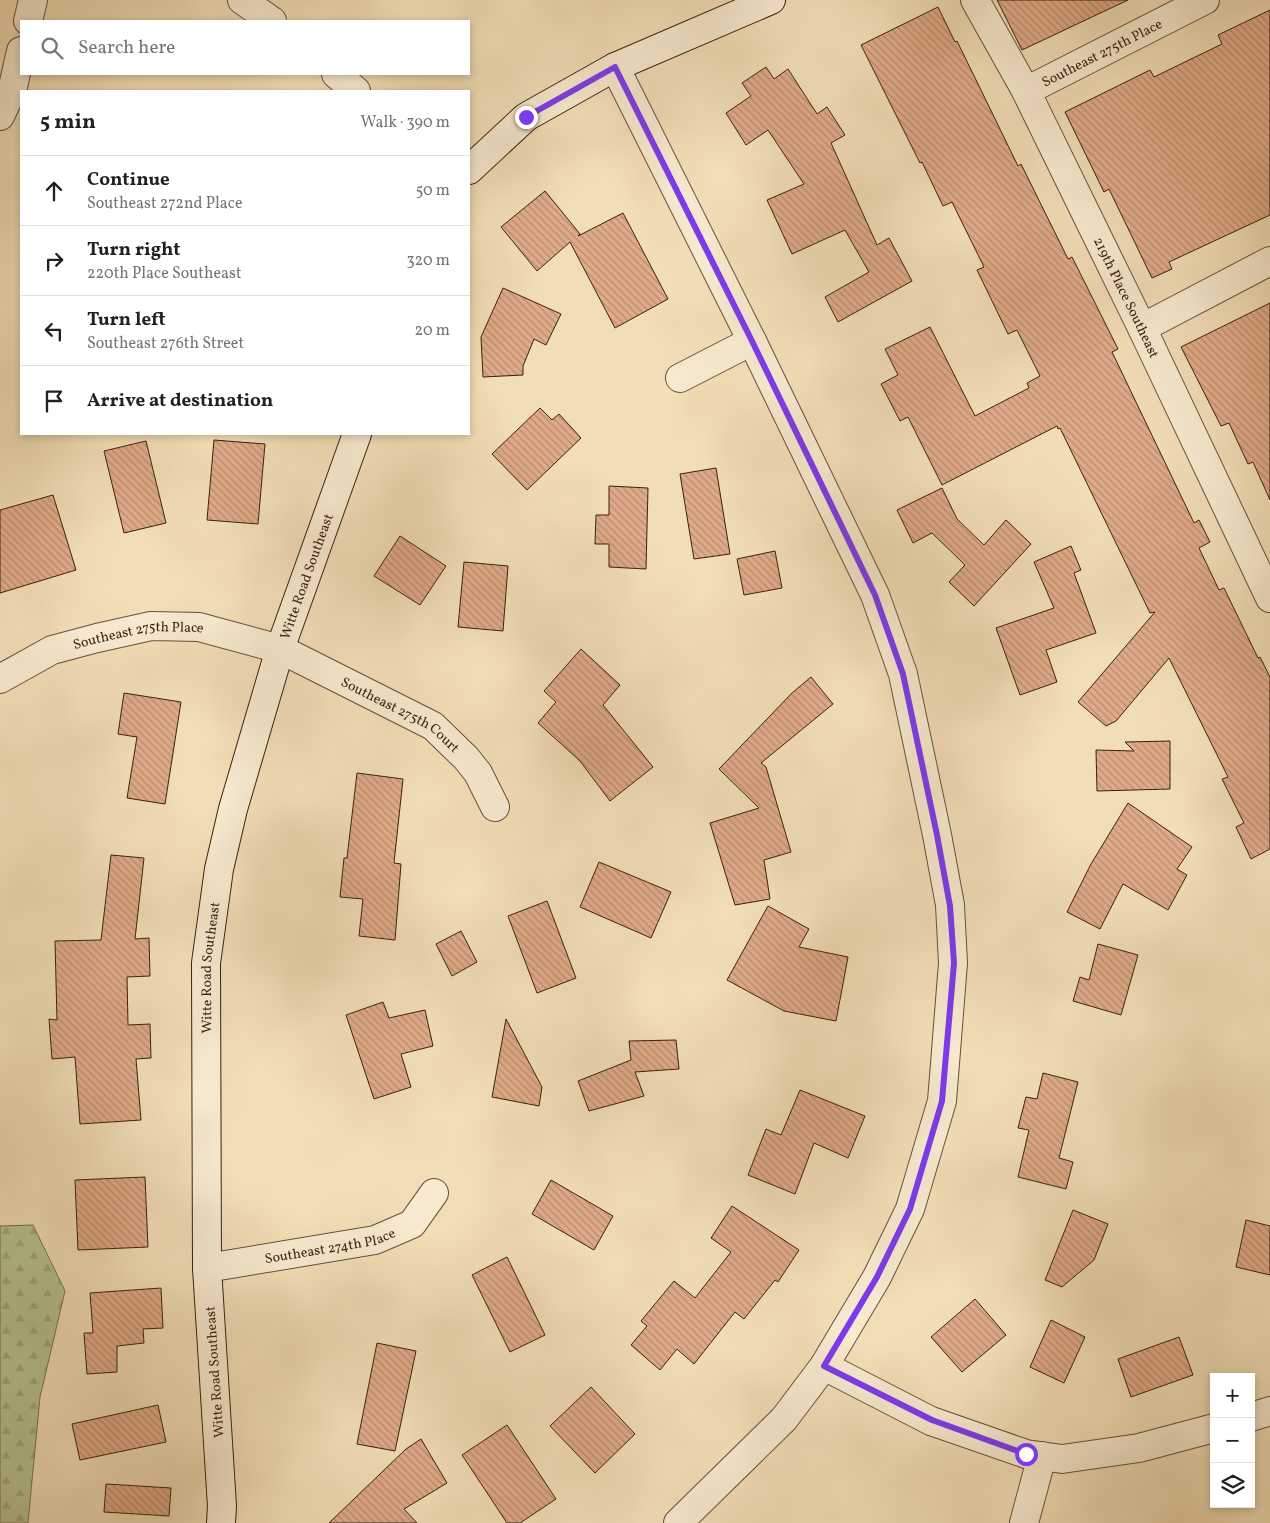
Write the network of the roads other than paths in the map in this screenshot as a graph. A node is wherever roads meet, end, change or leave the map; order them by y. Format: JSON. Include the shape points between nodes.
{"nodes":[{"id":1,"x":33,"y":0,"type":"edge"},
{"id":2,"x":242,"y":0,"type":"edge"},
{"id":3,"x":771,"y":0,"type":"edge"},
{"id":4,"x":975,"y":0,"type":"edge"},
{"id":5,"x":1205,"y":0,"type":"edge"},
{"id":6,"x":28,"y":20,"type":"edge"},
{"id":7,"x":271,"y":20,"type":"edge"},
{"id":8,"x":20,"y":55,"type":"edge"},
{"id":9,"x":615,"y":67,"type":"junction"},
{"id":10,"x":337,"y":75,"type":"edge"},
{"id":11,"x":355,"y":90,"type":"edge"},
{"id":12,"x":1026,"y":92,"type":"junction"},
{"id":13,"x":0,"y":116,"type":"edge"},
{"id":14,"x":470,"y":169,"type":"edge"},
{"id":15,"x":1270,"y":261,"type":"edge"},
{"id":16,"x":1142,"y":328,"type":"junction"},
{"id":17,"x":752,"y":341,"type":"junction"},
{"id":18,"x":680,"y":378,"type":"dead end"},
{"id":19,"x":357,"y":435,"type":"edge"},
{"id":20,"x":1270,"y":598,"type":"edge"},
{"id":21,"x":280,"y":649,"type":"junction"},
{"id":22,"x":0,"y":679,"type":"edge"},
{"id":23,"x":496,"y":807,"type":"dead end"},
{"id":24,"x":434,"y":1193,"type":"dead end"},
{"id":25,"x":207,"y":1268,"type":"junction"},
{"id":26,"x":824,"y":1366,"type":"junction"},
{"id":27,"x":1270,"y":1411,"type":"edge"},
{"id":28,"x":1255,"y":1416,"type":"edge"},
{"id":29,"x":1210,"y":1429,"type":"edge"},
{"id":30,"x":1042,"y":1456,"type":"junction"},
{"id":31,"x":221,"y":1523,"type":"edge"},
{"id":32,"x":678,"y":1523,"type":"edge"},
{"id":33,"x":1024,"y":1523,"type":"edge"}],
"edges":[{"from":1,"to":6,"type":"street"},
{"from":2,"to":7,"type":"street"},
{"from":3,"to":9,"type":"street"},
{"from":4,"to":12,"type":"street","name":"219th Place Southeast"},
{"from":5,"to":12,"type":"street","name":"Southeast 275th Place"},
{"from":8,"to":13,"type":"street","via":[[12,91]]},
{"from":9,"to":14,"type":"street","via":[[526,117]]},
{"from":9,"to":17,"type":"street"},
{"from":10,"to":11,"type":"street"},
{"from":12,"to":16,"type":"street","name":"219th Place Southeast"},
{"from":15,"to":16,"type":"street"},
{"from":16,"to":20,"type":"street","name":"219th Place Southeast"},
{"from":17,"to":18,"type":"street"},
{"from":17,"to":26,"type":"street","via":[[875,595],[900,665],[950,906],[954,963],[942,1101],[910,1209],[877,1277]]},
{"from":19,"to":21,"type":"street","name":"Witte Road Southeast"},
{"from":21,"to":22,"type":"street","name":"Southeast 275th Place","via":[[199,627],[152,626],[52,650]]},
{"from":21,"to":23,"type":"street","name":"Southeast 275th Court","via":[[433,726],[478,772]]},
{"from":21,"to":25,"type":"street","name":"Witte Road Southeast","via":[[233,809],[219,870],[206,963]]},
{"from":24,"to":25,"type":"street","name":"Southeast 274th Place","via":[[412,1224],[375,1240]]},
{"from":25,"to":31,"type":"street","name":"Witte Road Southeast"},
{"from":26,"to":30,"type":"street","via":[[932,1420],[1018,1452]]},
{"from":26,"to":32,"type":"street","via":[[784,1419]]},
{"from":27,"to":28,"type":"street"},
{"from":29,"to":30,"type":"street","via":[[1139,1448],[1062,1459]]},
{"from":30,"to":33,"type":"street"}]}
